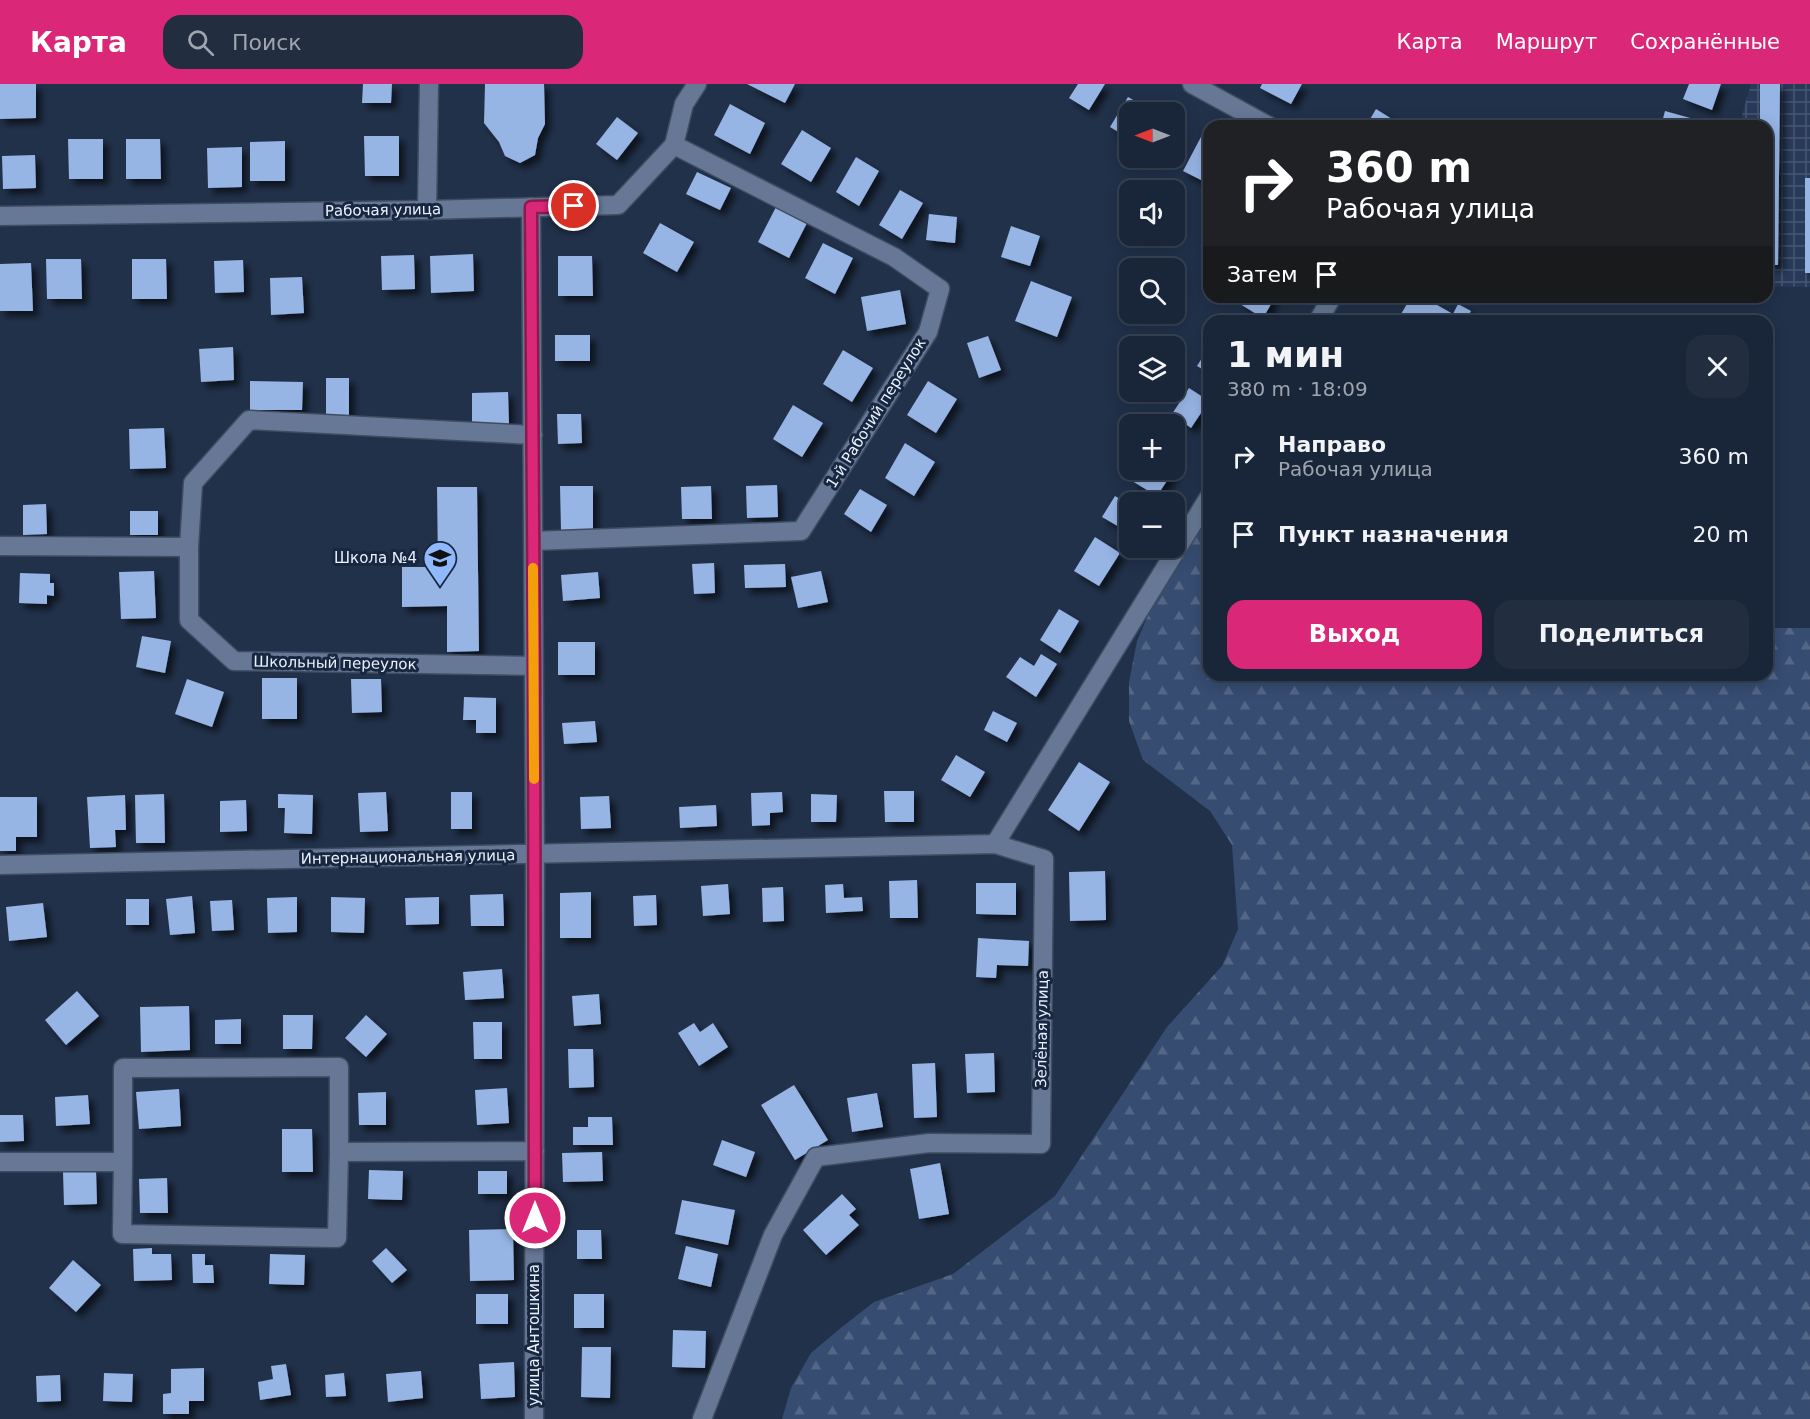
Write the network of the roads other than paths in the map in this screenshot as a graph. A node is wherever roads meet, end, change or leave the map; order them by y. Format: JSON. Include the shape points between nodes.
{"nodes":[{"id":1,"x":429,"y":84,"type":"edge"},
{"id":2,"x":697,"y":84,"type":"edge"},
{"id":3,"x":1192,"y":84,"type":"edge"},
{"id":4,"x":1258,"y":120,"type":"edge"},
{"id":5,"x":674,"y":145,"type":"junction"},
{"id":6,"x":531,"y":207,"type":"junction"},
{"id":7,"x":427,"y":210,"type":"junction"},
{"id":8,"x":0,"y":216,"type":"edge"},
{"id":9,"x":532,"y":435,"type":"junction"},
{"id":10,"x":1203,"y":507,"type":"edge"},
{"id":11,"x":533,"y":541,"type":"junction"},
{"id":12,"x":0,"y":546,"type":"edge"},
{"id":13,"x":189,"y":547,"type":"junction"},
{"id":14,"x":534,"y":666,"type":"junction"},
{"id":15,"x":995,"y":844,"type":"junction"},
{"id":16,"x":535,"y":854,"type":"junction"},
{"id":17,"x":0,"y":865,"type":"edge"},
{"id":18,"x":535,"y":1151,"type":"junction"},
{"id":19,"x":339,"y":1152,"type":"junction"},
{"id":20,"x":0,"y":1162,"type":"edge"},
{"id":21,"x":123,"y":1162,"type":"junction"},
{"id":22,"x":534,"y":1419,"type":"edge"},
{"id":23,"x":702,"y":1419,"type":"edge"}],
"edges":[{"from":1,"to":7,"type":"street"},
{"from":2,"to":5,"type":"street","name":"Рабочая улица","via":[[684,104]]},
{"from":3,"to":4,"type":"street"},
{"from":5,"to":6,"type":"street","name":"Рабочая улица","via":[[618,205]]},
{"from":5,"to":11,"type":"street","name":"1-й Рабочий переулок","via":[[894,257],[940,289],[928,332],[801,531]]},
{"from":6,"to":7,"type":"street","name":"Рабочая улица"},
{"from":6,"to":9,"type":"street","name":"улица Антошкина"},
{"from":7,"to":8,"type":"street","name":"Рабочая улица"},
{"from":9,"to":11,"type":"street","name":"улица Антошкина"},
{"from":9,"to":13,"type":"street","name":"Школьный переулок","via":[[249,420],[193,483]]},
{"from":10,"to":15,"type":"street"},
{"from":11,"to":14,"type":"street","name":"улица Антошкина"},
{"from":12,"to":13,"type":"street"},
{"from":13,"to":14,"type":"street","name":"Школьный переулок","via":[[189,620],[234,661]]},
{"from":14,"to":16,"type":"street","name":"улица Антошкина"},
{"from":15,"to":16,"type":"street","name":"Интернациональная улица"},
{"from":15,"to":23,"type":"street","name":"Зелёная улица","via":[[1044,859],[1041,1144],[929,1143],[816,1157],[773,1235]]},
{"from":16,"to":17,"type":"street","name":"Интернациональная улица"},
{"from":16,"to":18,"type":"street","name":"улица Антошкина"},
{"from":18,"to":19,"type":"street"},
{"from":18,"to":22,"type":"street","name":"улица Антошкина"},
{"from":19,"to":21,"type":"street","via":[[337,1238],[122,1234]]},
{"from":19,"to":21,"type":"street","via":[[339,1067],[123,1068]]},
{"from":20,"to":21,"type":"street"}]}
